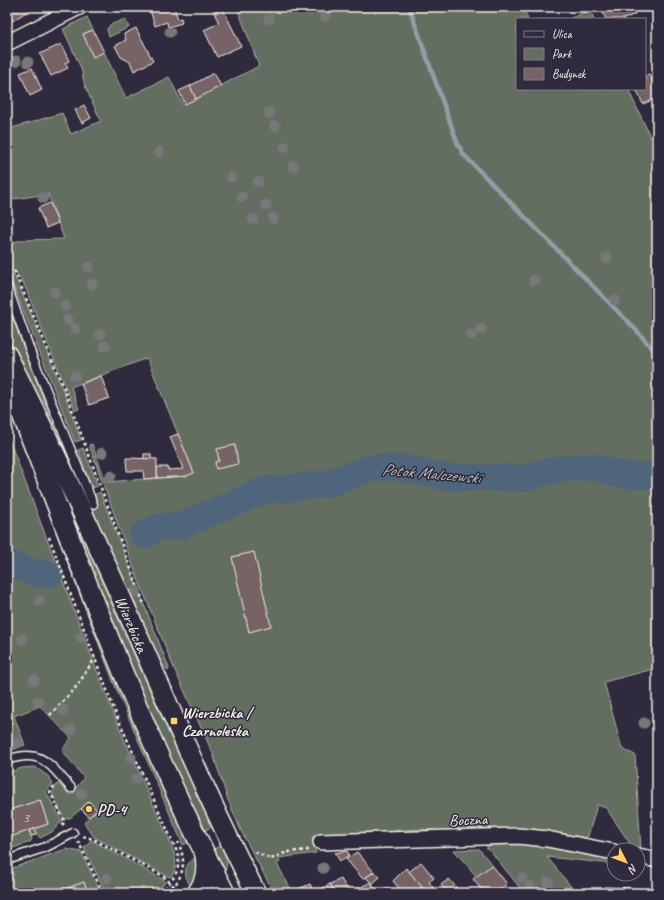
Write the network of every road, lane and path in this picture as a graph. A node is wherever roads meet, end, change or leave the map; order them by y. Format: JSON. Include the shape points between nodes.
{"nodes":[{"id":1,"x":79,"y":7,"type":"edge"},
{"id":2,"x":7,"y":43,"type":"edge"},
{"id":3,"x":7,"y":275,"type":"edge"},
{"id":4,"x":7,"y":286,"type":"edge"},
{"id":5,"x":7,"y":355,"type":"edge"},
{"id":6,"x":7,"y":376,"type":"edge"},
{"id":7,"x":75,"y":460,"type":"junction"},
{"id":8,"x":67,"y":480,"type":"junction"},
{"id":9,"x":93,"y":504,"type":"dead end"},
{"id":10,"x":48,"y":534,"type":"dead end"},
{"id":11,"x":146,"y":608,"type":"dead end"},
{"id":12,"x":95,"y":657,"type":"junction"},
{"id":13,"x":50,"y":715,"type":"dead end"},
{"id":14,"x":7,"y":760,"type":"edge"},
{"id":15,"x":56,"y":782,"type":"dead end"},
{"id":16,"x":71,"y":788,"type":"dead end"},
{"id":17,"x":58,"y":830,"type":"dead end"},
{"id":18,"x":73,"y":833,"type":"junction"},
{"id":19,"x":229,"y":839,"type":"junction"},
{"id":20,"x":321,"y":842,"type":"joint"},
{"id":21,"x":204,"y":850,"type":"junction"},
{"id":22,"x":251,"y":850,"type":"dead end"},
{"id":23,"x":606,"y":850,"type":"edge"},
{"id":24,"x":646,"y":858,"type":"edge"},
{"id":25,"x":7,"y":860,"type":"edge"},
{"id":26,"x":657,"y":860,"type":"edge"},
{"id":27,"x":180,"y":878,"type":"dead end"},
{"id":28,"x":171,"y":882,"type":"junction"},
{"id":29,"x":175,"y":886,"type":"junction"},
{"id":30,"x":227,"y":892,"type":"edge"},
{"id":31,"x":103,"y":893,"type":"edge"},
{"id":32,"x":160,"y":893,"type":"edge"},
{"id":33,"x":168,"y":893,"type":"edge"},
{"id":34,"x":181,"y":893,"type":"edge"},
{"id":35,"x":199,"y":893,"type":"edge"},
{"id":36,"x":256,"y":893,"type":"edge"}],
"edges":[{"from":1,"to":2,"type":"street"},
{"from":3,"to":11,"type":"path","via":[[15,272],[64,388]]},
{"from":4,"to":7,"type":"lane","via":[[32,356]]},
{"from":5,"to":8,"type":"street","name":"Wierzbicka"},
{"from":6,"to":21,"type":"street","name":"Wierzbicka","via":[[131,693]]},
{"from":7,"to":8,"type":"lane"},
{"from":7,"to":9,"type":"lane"},
{"from":8,"to":19,"type":"street","name":"Wierzbicka"},
{"from":10,"to":12,"type":"path"},
{"from":12,"to":13,"type":"path","via":[[77,686]]},
{"from":12,"to":28,"type":"path","via":[[119,721],[178,854],[178,869]]},
{"from":14,"to":16,"type":"lane","via":[[22,755],[43,759]]},
{"from":15,"to":17,"type":"path","via":[[50,792],[65,822]]},
{"from":18,"to":25,"type":"lane","via":[[46,847]]},
{"from":18,"to":28,"type":"path","via":[[93,839]]},
{"from":18,"to":31,"type":"path"},
{"from":19,"to":30,"type":"street","via":[[231,862]]},
{"from":19,"to":36,"type":"street","name":"Wierzbicka"},
{"from":20,"to":22,"type":"path","via":[[312,850],[287,852],[271,858]]},
{"from":20,"to":23,"type":"street","name":"Boczna","via":[[518,836]]},
{"from":21,"to":30,"type":"street","name":"Wierzbicka"},
{"from":21,"to":35,"type":"street","via":[[205,876]]},
{"from":24,"to":26,"type":"street"},
{"from":27,"to":29,"type":"path"},
{"from":28,"to":29,"type":"path"},
{"from":28,"to":32,"type":"path"},
{"from":29,"to":33,"type":"path"},
{"from":29,"to":34,"type":"path"},
{"from":30,"to":35,"type":"street","via":[[211,889]]}]}
